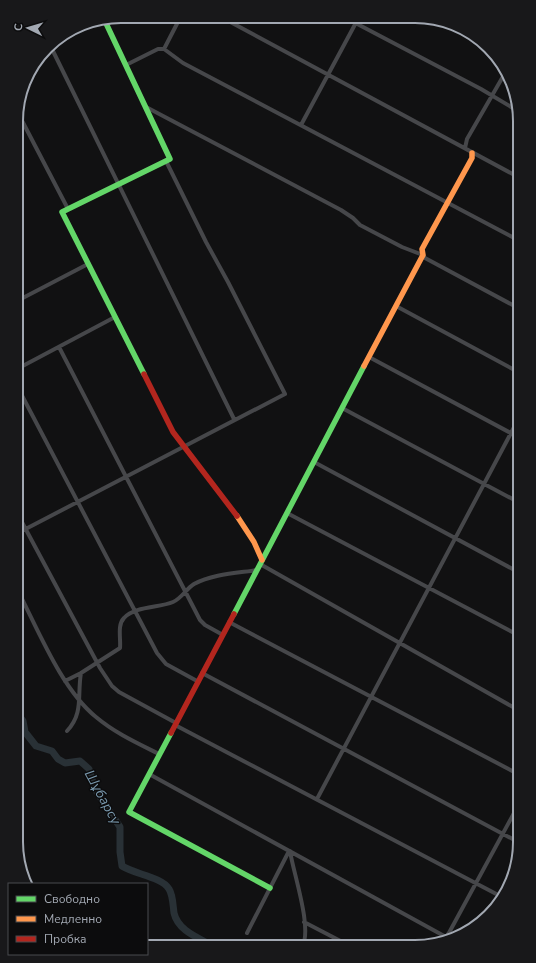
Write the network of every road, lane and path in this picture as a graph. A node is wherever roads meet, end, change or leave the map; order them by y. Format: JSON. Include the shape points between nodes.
{"nodes":[{"id":1,"x":177,"y":23,"type":"edge"},
{"id":2,"x":232,"y":23,"type":"edge"},
{"id":3,"x":107,"y":24,"type":"edge"},
{"id":4,"x":356,"y":24,"type":"joint"},
{"id":5,"x":164,"y":49,"type":"junction"},
{"id":6,"x":53,"y":51,"type":"edge"},
{"id":7,"x":126,"y":65,"type":"junction"},
{"id":8,"x":329,"y":74,"type":"junction"},
{"id":9,"x":503,"y":77,"type":"edge"},
{"id":10,"x":492,"y":96,"type":"junction"},
{"id":11,"x":146,"y":107,"type":"junction"},
{"id":12,"x":512,"y":107,"type":"edge"},
{"id":13,"x":23,"y":123,"type":"edge"},
{"id":14,"x":301,"y":125,"type":"junction"},
{"id":15,"x":465,"y":148,"type":"junction"},
{"id":16,"x":472,"y":153,"type":"junction"},
{"id":17,"x":166,"y":161,"type":"junction"},
{"id":18,"x":513,"y":174,"type":"edge"},
{"id":19,"x":117,"y":184,"type":"junction"},
{"id":20,"x":447,"y":202,"type":"junction"},
{"id":21,"x":68,"y":209,"type":"junction"},
{"id":22,"x":513,"y":237,"type":"edge"},
{"id":23,"x":423,"y":255,"type":"junction"},
{"id":24,"x":88,"y":264,"type":"junction"},
{"id":25,"x":23,"y":298,"type":"edge"},
{"id":26,"x":513,"y":305,"type":"edge"},
{"id":27,"x":396,"y":306,"type":"junction"},
{"id":28,"x":115,"y":317,"type":"junction"},
{"id":29,"x":59,"y":346,"type":"junction"},
{"id":30,"x":369,"y":357,"type":"junction"},
{"id":31,"x":23,"y":366,"type":"edge"},
{"id":32,"x":513,"y":369,"type":"edge"},
{"id":33,"x":23,"y":399,"type":"edge"},
{"id":34,"x":342,"y":408,"type":"junction"},
{"id":35,"x":234,"y":419,"type":"junction"},
{"id":36,"x":513,"y":429,"type":"edge"},
{"id":37,"x":511,"y":433,"type":"junction"},
{"id":38,"x":182,"y":447,"type":"junction"},
{"id":39,"x":314,"y":462,"type":"junction"},
{"id":40,"x":127,"y":477,"type":"junction"},
{"id":41,"x":483,"y":483,"type":"junction"},
{"id":42,"x":513,"y":499,"type":"edge"},
{"id":43,"x":77,"y":503,"type":"junction"},
{"id":44,"x":287,"y":513,"type":"junction"},
{"id":45,"x":23,"y":524,"type":"edge"},
{"id":46,"x":26,"y":529,"type":"junction"},
{"id":47,"x":23,"y":530,"type":"edge"},
{"id":48,"x":454,"y":537,"type":"junction"},
{"id":49,"x":261,"y":562,"type":"junction"},
{"id":50,"x":513,"y":568,"type":"edge"},
{"id":51,"x":257,"y":570,"type":"junction"},
{"id":52,"x":429,"y":588,"type":"junction"},
{"id":53,"x":186,"y":592,"type":"junction"},
{"id":54,"x":23,"y":600,"type":"edge"},
{"id":55,"x":134,"y":612,"type":"junction"},
{"id":56,"x":229,"y":622,"type":"junction"},
{"id":57,"x":513,"y":632,"type":"edge"},
{"id":58,"x":222,"y":635,"type":"junction"},
{"id":59,"x":400,"y":643,"type":"junction"},
{"id":60,"x":98,"y":663,"type":"junction"},
{"id":61,"x":82,"y":673,"type":"junction"},
{"id":62,"x":202,"y":673,"type":"junction"},
{"id":63,"x":65,"y":681,"type":"junction"},
{"id":64,"x":197,"y":681,"type":"junction"},
{"id":65,"x":371,"y":697,"type":"junction"},
{"id":66,"x":79,"y":700,"type":"junction"},
{"id":67,"x":513,"y":707,"type":"edge"},
{"id":68,"x":175,"y":724,"type":"junction"},
{"id":69,"x":67,"y":731,"type":"dead end"},
{"id":70,"x":344,"y":747,"type":"junction"},
{"id":71,"x":159,"y":754,"type":"junction"},
{"id":72,"x":513,"y":771,"type":"edge"},
{"id":73,"x":149,"y":774,"type":"junction"},
{"id":74,"x":317,"y":799,"type":"junction"},
{"id":75,"x":513,"y":814,"type":"edge"},
{"id":76,"x":503,"y":832,"type":"junction"},
{"id":77,"x":513,"y":838,"type":"edge"},
{"id":78,"x":290,"y":851,"type":"junction"},
{"id":79,"x":476,"y":884,"type":"junction"},
{"id":80,"x":270,"y":888,"type":"junction"},
{"id":81,"x":497,"y":894,"type":"edge"},
{"id":82,"x":304,"y":922,"type":"junction"},
{"id":83,"x":247,"y":933,"type":"dead end"},
{"id":84,"x":446,"y":935,"type":"edge"},
{"id":85,"x":448,"y":935,"type":"edge"},
{"id":86,"x":304,"y":940,"type":"edge"},
{"id":87,"x":339,"y":940,"type":"edge"}],
"edges":[{"from":1,"to":5,"type":"street"},
{"from":2,"to":8,"type":"street"},
{"from":3,"to":7,"type":"street"},
{"from":4,"to":8,"type":"street"},
{"from":4,"to":10,"type":"street"},
{"from":5,"to":7,"type":"street","via":[[158,49]]},
{"from":5,"to":14,"type":"street","via":[[183,63]]},
{"from":6,"to":19,"type":"street"},
{"from":7,"to":11,"type":"street"},
{"from":8,"to":14,"type":"street"},
{"from":8,"to":15,"type":"street"},
{"from":9,"to":10,"type":"street"},
{"from":10,"to":12,"type":"street"},
{"from":10,"to":15,"type":"street","via":[[467,139]]},
{"from":11,"to":17,"type":"street","via":[[170,159]]},
{"from":11,"to":23,"type":"street","via":[[341,210],[360,225]]},
{"from":13,"to":21,"type":"street"},
{"from":14,"to":20,"type":"street"},
{"from":15,"to":16,"type":"street"},
{"from":16,"to":18,"type":"street"},
{"from":16,"to":20,"type":"street","via":[[472,158]]},
{"from":17,"to":19,"type":"street"},
{"from":17,"to":35,"type":"street","via":[[285,394]]},
{"from":19,"to":21,"type":"street"},
{"from":19,"to":35,"type":"street"},
{"from":20,"to":22,"type":"street"},
{"from":20,"to":23,"type":"street","via":[[422,249]]},
{"from":21,"to":24,"type":"street","via":[[62,212]]},
{"from":23,"to":26,"type":"street"},
{"from":23,"to":27,"type":"street"},
{"from":24,"to":25,"type":"street"},
{"from":24,"to":28,"type":"street"},
{"from":27,"to":30,"type":"street"},
{"from":27,"to":32,"type":"street"},
{"from":28,"to":29,"type":"street"},
{"from":28,"to":38,"type":"street"},
{"from":29,"to":31,"type":"street"},
{"from":29,"to":40,"type":"street"},
{"from":30,"to":34,"type":"street"},
{"from":30,"to":37,"type":"street"},
{"from":33,"to":43,"type":"street"},
{"from":34,"to":39,"type":"street"},
{"from":34,"to":41,"type":"street"},
{"from":35,"to":38,"type":"street"},
{"from":36,"to":37,"type":"street"},
{"from":37,"to":41,"type":"street"},
{"from":38,"to":40,"type":"street"},
{"from":38,"to":49,"type":"street","via":[[231,506],[257,546]]},
{"from":39,"to":44,"type":"street"},
{"from":39,"to":48,"type":"street"},
{"from":40,"to":43,"type":"street"},
{"from":40,"to":53,"type":"street"},
{"from":41,"to":42,"type":"street"},
{"from":41,"to":48,"type":"street"},
{"from":43,"to":46,"type":"street"},
{"from":43,"to":55,"type":"street"},
{"from":44,"to":49,"type":"street"},
{"from":44,"to":52,"type":"street"},
{"from":45,"to":46,"type":"street"},
{"from":46,"to":47,"type":"street"},
{"from":46,"to":60,"type":"street"},
{"from":48,"to":50,"type":"street"},
{"from":48,"to":52,"type":"street"},
{"from":49,"to":51,"type":"street"},
{"from":49,"to":59,"type":"street"},
{"from":51,"to":53,"type":"street","via":[[207,579],[193,585]]},
{"from":51,"to":56,"type":"street"},
{"from":52,"to":57,"type":"street"},
{"from":52,"to":59,"type":"street"},
{"from":53,"to":55,"type":"street","via":[[174,602]]},
{"from":53,"to":58,"type":"street","via":[[200,620]]},
{"from":54,"to":63,"type":"street"},
{"from":55,"to":60,"type":"street","via":[[124,617],[120,623],[120,648]]},
{"from":55,"to":64,"type":"street","via":[[161,660]]},
{"from":56,"to":58,"type":"street"},
{"from":56,"to":65,"type":"street"},
{"from":58,"to":62,"type":"street"},
{"from":59,"to":65,"type":"street"},
{"from":59,"to":67,"type":"street"},
{"from":60,"to":61,"type":"street"},
{"from":60,"to":68,"type":"street","via":[[112,686],[119,692]]},
{"from":61,"to":63,"type":"street"},
{"from":61,"to":66,"type":"street"},
{"from":62,"to":64,"type":"street"},
{"from":62,"to":70,"type":"street"},
{"from":63,"to":66,"type":"street"},
{"from":64,"to":68,"type":"street"},
{"from":65,"to":70,"type":"street"},
{"from":65,"to":72,"type":"street"},
{"from":66,"to":69,"type":"street","via":[[78,715]]},
{"from":66,"to":71,"type":"street","via":[[118,733]]},
{"from":68,"to":71,"type":"street"},
{"from":68,"to":74,"type":"street"},
{"from":70,"to":74,"type":"street"},
{"from":70,"to":76,"type":"street"},
{"from":71,"to":73,"type":"street"},
{"from":73,"to":78,"type":"street"},
{"from":73,"to":80,"type":"street","via":[[129,812]]},
{"from":74,"to":79,"type":"street"},
{"from":75,"to":76,"type":"street"},
{"from":76,"to":77,"type":"street"},
{"from":76,"to":79,"type":"street"},
{"from":78,"to":80,"type":"street"},
{"from":78,"to":82,"type":"street"},
{"from":78,"to":84,"type":"street"},
{"from":79,"to":81,"type":"street"},
{"from":79,"to":85,"type":"street"},
{"from":80,"to":83,"type":"street"},
{"from":82,"to":86,"type":"street","via":[[306,930]]},
{"from":82,"to":87,"type":"street"}]}
